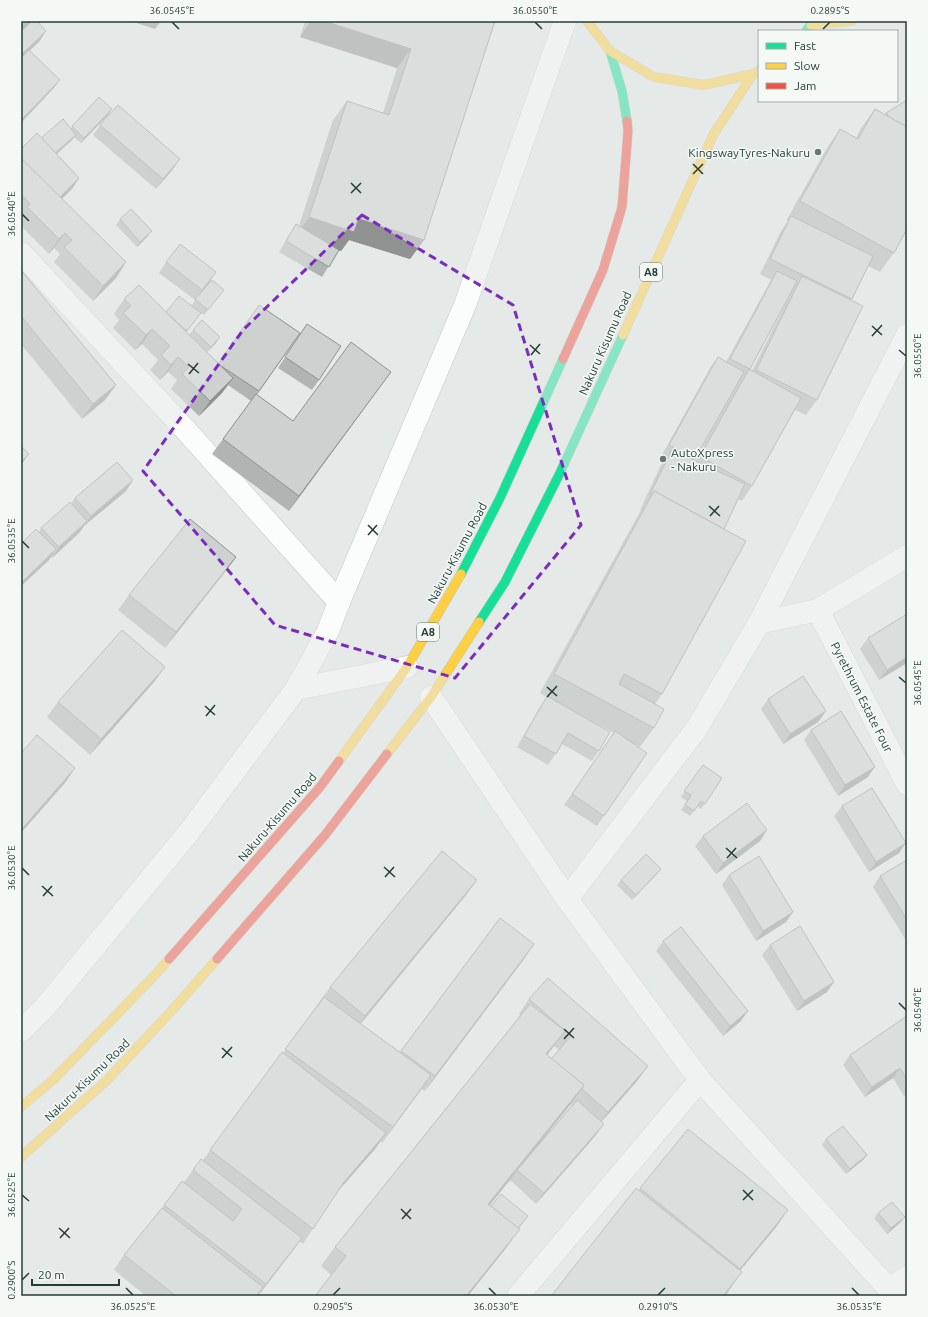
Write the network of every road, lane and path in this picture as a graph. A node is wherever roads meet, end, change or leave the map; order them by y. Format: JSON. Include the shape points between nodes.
{"nodes":[{"id":1,"x":565,"y":21,"type":"edge"},
{"id":2,"x":586,"y":21,"type":"edge"},
{"id":3,"x":852,"y":21,"type":"edge"},
{"id":4,"x":810,"y":26,"type":"edge"},
{"id":5,"x":610,"y":51,"type":"junction"},
{"id":6,"x":756,"y":72,"type":"edge"},
{"id":7,"x":21,"y":253,"type":"edge"},
{"id":8,"x":907,"y":335,"type":"edge"},
{"id":9,"x":559,"y":475,"type":"joint"},
{"id":10,"x":907,"y":556,"type":"edge"},
{"id":11,"x":339,"y":602,"type":"junction"},
{"id":12,"x":818,"y":610,"type":"junction"},
{"id":13,"x":759,"y":623,"type":"junction"},
{"id":14,"x":407,"y":667,"type":"junction"},
{"id":15,"x":296,"y":689,"type":"junction"},
{"id":16,"x":431,"y":697,"type":"junction"},
{"id":17,"x":907,"y":784,"type":"edge"},
{"id":18,"x":567,"y":899,"type":"junction"},
{"id":19,"x":21,"y":1031,"type":"edge"},
{"id":20,"x":700,"y":1080,"type":"junction"},
{"id":21,"x":21,"y":1107,"type":"edge"},
{"id":22,"x":21,"y":1157,"type":"edge"},
{"id":23,"x":897,"y":1287,"type":"edge"},
{"id":24,"x":518,"y":1296,"type":"edge"}],
"edges":[{"from":1,"to":11,"type":"street","via":[[465,305]]},
{"from":2,"to":5,"type":"main road","number":"A8"},
{"from":3,"to":4,"type":"main road"},
{"from":5,"to":6,"type":"main road","number":"A8","via":[[654,77],[704,85]]},
{"from":5,"to":14,"type":"main road","name":"Nakuru-Kisumu Road","number":"A8","via":[[622,91],[628,131],[622,207],[603,270],[500,498],[454,588]]},
{"from":6,"to":9,"type":"main road","name":"Nakuru Kisumu Road","number":"A8","via":[[713,135]]},
{"from":7,"to":11,"type":"street","via":[[183,427]]},
{"from":8,"to":13,"type":"street"},
{"from":9,"to":16,"type":"main road","name":"Nakuru-Kisumu Road","number":"A8","via":[[504,582]]},
{"from":10,"to":12,"type":"street"},
{"from":11,"to":15,"type":"street","via":[[328,631]]},
{"from":12,"to":13,"type":"street"},
{"from":12,"to":17,"type":"street","name":"Pyrethrum Estate Four"},
{"from":13,"to":18,"type":"street","via":[[698,728]]},
{"from":14,"to":15,"type":"street"},
{"from":14,"to":21,"type":"main road","name":"Nakuru-Kisumu Road","number":"A8","via":[[320,787],[153,977],[53,1080]]},
{"from":15,"to":19,"type":"street","via":[[189,832],[45,1007]]},
{"from":16,"to":18,"type":"street"},
{"from":16,"to":22,"type":"main road","name":"Nakuru-Kisumu Road","number":"A8","via":[[325,835],[176,1006],[107,1080]]},
{"from":18,"to":20,"type":"street"},
{"from":20,"to":23,"type":"street"},
{"from":20,"to":24,"type":"street"}]}
